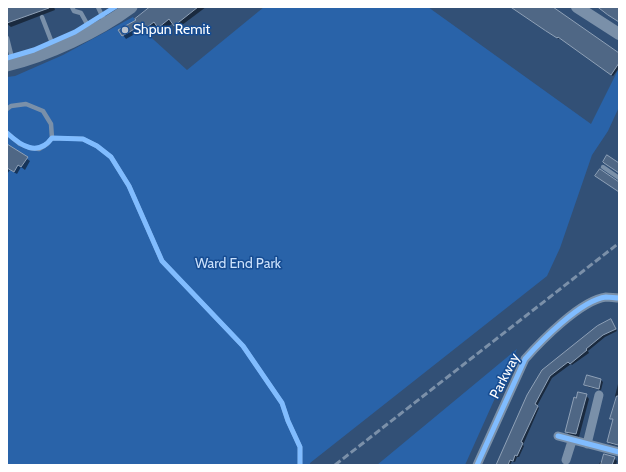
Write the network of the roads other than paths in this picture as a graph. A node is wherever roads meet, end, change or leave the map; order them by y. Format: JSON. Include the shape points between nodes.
{"nodes":[{"id":1,"x":72,"y":7,"type":"edge"},
{"id":2,"x":98,"y":7,"type":"edge"},
{"id":3,"x":130,"y":7,"type":"edge"},
{"id":4,"x":577,"y":7,"type":"edge"},
{"id":5,"x":42,"y":17,"type":"dead end"},
{"id":6,"x":106,"y":23,"type":"junction"},
{"id":7,"x":91,"y":31,"type":"junction"},
{"id":8,"x":619,"y":34,"type":"edge"},
{"id":9,"x":7,"y":38,"type":"edge"},
{"id":10,"x":54,"y":48,"type":"junction"},
{"id":11,"x":10,"y":64,"type":"edge"},
{"id":12,"x":7,"y":109,"type":"edge"},
{"id":13,"x":7,"y":133,"type":"edge"},
{"id":14,"x":52,"y":138,"type":"junction"},
{"id":15,"x":603,"y":167,"type":"dead end"},
{"id":16,"x":619,"y":178,"type":"edge"},
{"id":17,"x":619,"y":298,"type":"edge"},
{"id":18,"x":599,"y":394,"type":"dead end"},
{"id":19,"x":558,"y":436,"type":"dead end"},
{"id":20,"x":572,"y":440,"type":"junction"},
{"id":21,"x":587,"y":444,"type":"junction"},
{"id":22,"x":619,"y":452,"type":"edge"},
{"id":23,"x":566,"y":460,"type":"dead end"},
{"id":24,"x":300,"y":465,"type":"edge"},
{"id":25,"x":477,"y":465,"type":"edge"}],
"edges":[{"from":1,"to":7,"type":"lane","via":[[81,14]]},
{"from":2,"to":6,"type":"lane"},
{"from":3,"to":6,"type":"main road"},
{"from":4,"to":8,"type":"street"},
{"from":5,"to":10,"type":"lane"},
{"from":6,"to":7,"type":"main road"},
{"from":7,"to":10,"type":"main road"},
{"from":9,"to":11,"type":"lane"},
{"from":10,"to":11,"type":"main road","via":[[30,59]]},
{"from":12,"to":14,"type":"lane","via":[[26,104],[43,111],[51,124]]},
{"from":13,"to":14,"type":"lane","via":[[20,144],[39,149]]},
{"from":14,"to":24,"type":"lane","via":[[83,139],[111,157],[129,186],[162,261],[243,346],[282,402],[300,447]]},
{"from":15,"to":16,"type":"lane"},
{"from":17,"to":25,"type":"street","name":"Parkway","via":[[595,300],[572,314],[535,347],[525,359]]},
{"from":18,"to":21,"type":"street"},
{"from":19,"to":20,"type":"street"},
{"from":20,"to":21,"type":"street"},
{"from":20,"to":23,"type":"street"},
{"from":21,"to":22,"type":"street"}]}
